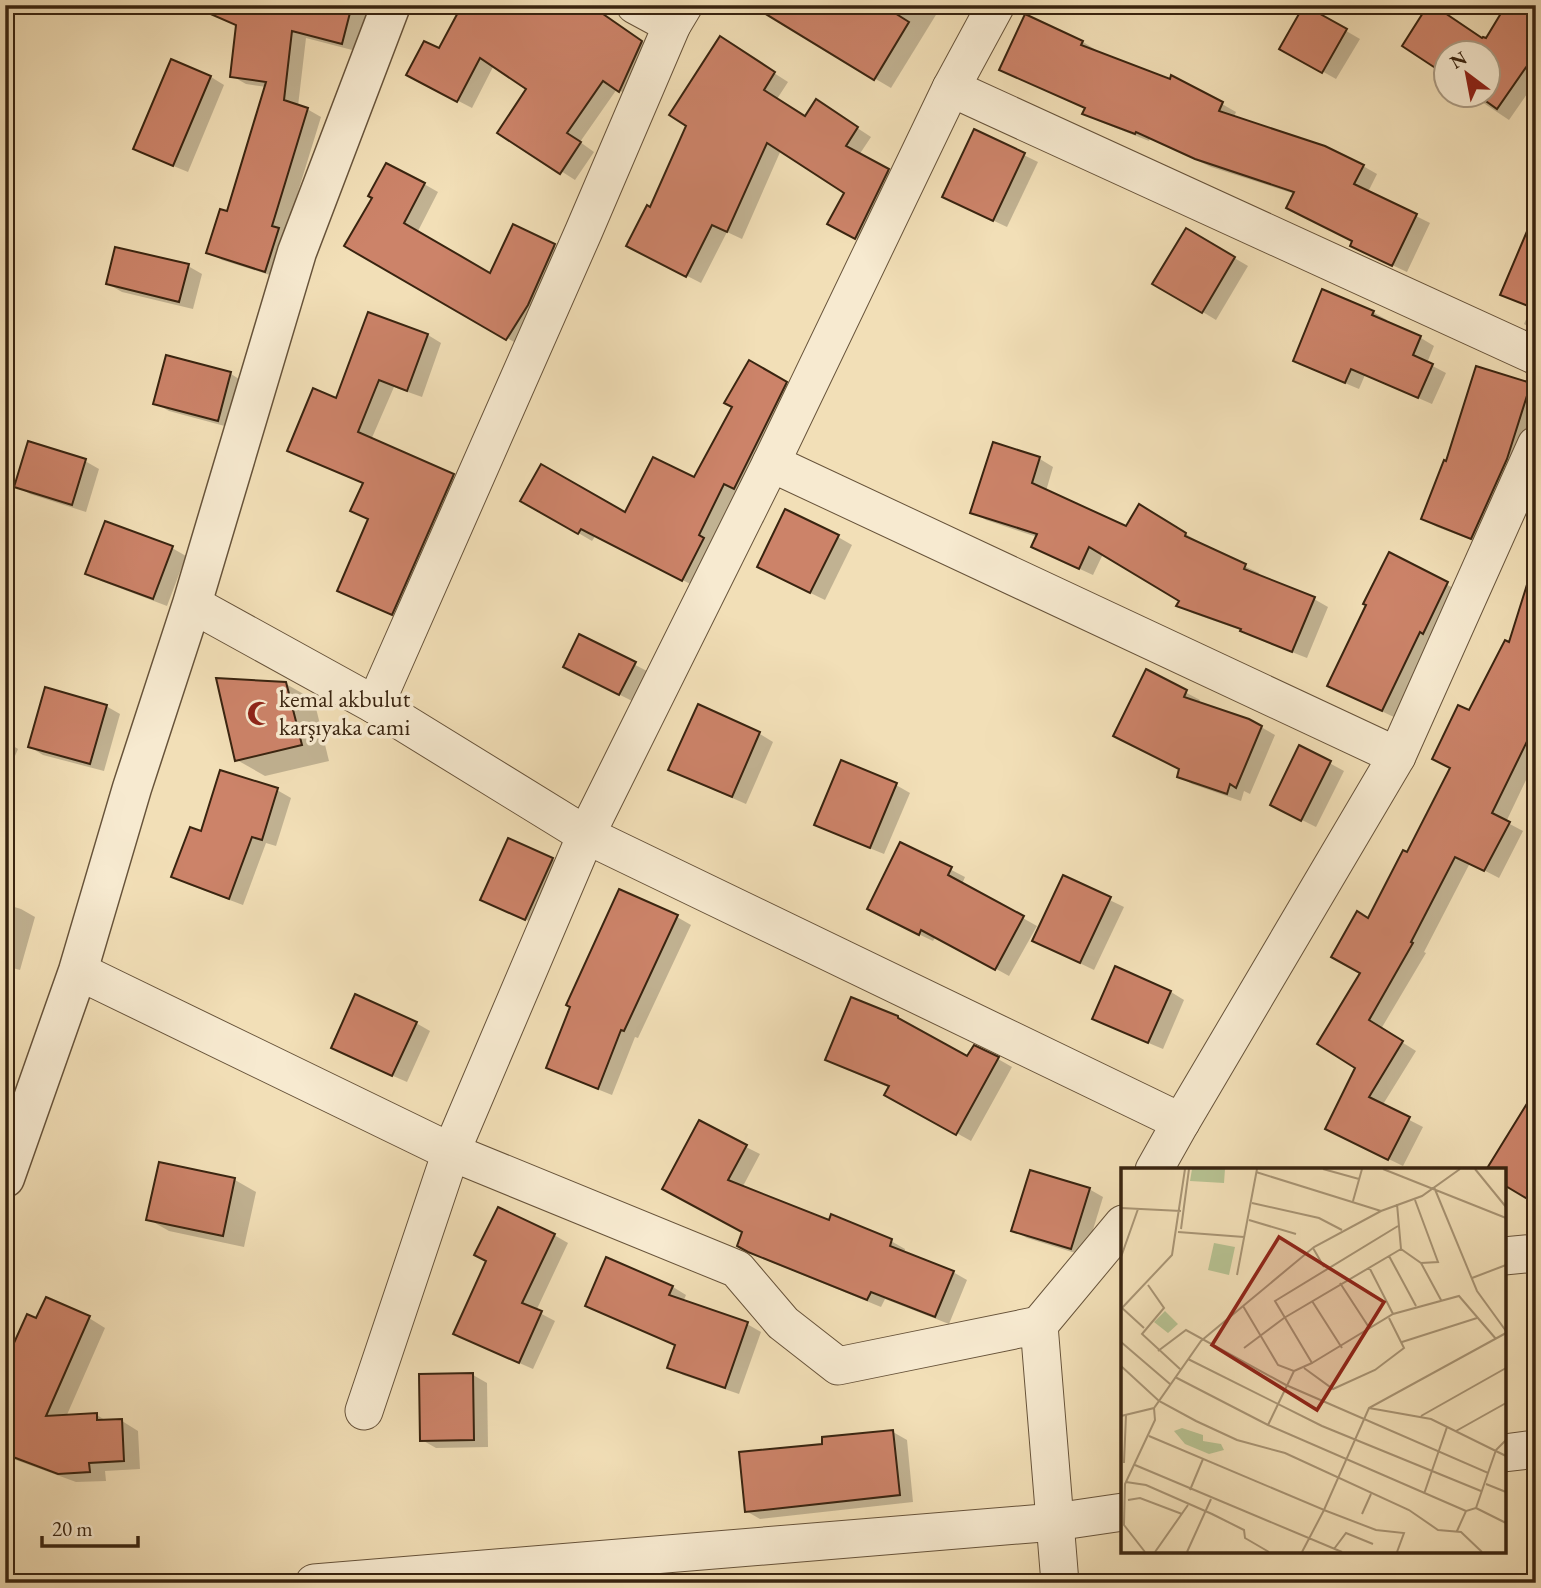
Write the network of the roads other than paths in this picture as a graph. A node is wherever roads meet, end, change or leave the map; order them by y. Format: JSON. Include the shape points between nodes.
{"nodes":[{"id":1,"x":391,"y":5,"type":"edge"},
{"id":2,"x":635,"y":5,"type":"edge"},
{"id":3,"x":996,"y":5,"type":"edge"},
{"id":4,"x":678,"y":15,"type":"edge"},
{"id":5,"x":951,"y":88,"type":"junction"},
{"id":6,"x":1536,"y":355,"type":"edge"},
{"id":7,"x":1536,"y":445,"type":"edge"},
{"id":8,"x":771,"y":463,"type":"junction"},
{"id":9,"x":192,"y":604,"type":"junction"},
{"id":10,"x":375,"y":705,"type":"junction"},
{"id":11,"x":1397,"y":756,"type":"junction"},
{"id":12,"x":586,"y":835,"type":"junction"},
{"id":13,"x":78,"y":971,"type":"junction"},
{"id":14,"x":1181,"y":1122,"type":"junction"},
{"id":15,"x":450,"y":1153,"type":"junction"},
{"id":16,"x":1155,"y":1168,"type":"edge"},
{"id":17,"x":5,"y":1178,"type":"edge"},
{"id":18,"x":1121,"y":1226,"type":"edge"},
{"id":19,"x":1536,"y":1253,"type":"edge"},
{"id":20,"x":1506,"y":1256,"type":"edge"},
{"id":21,"x":1039,"y":1325,"type":"junction"},
{"id":22,"x":364,"y":1412,"type":"dead end"},
{"id":23,"x":1536,"y":1449,"type":"edge"},
{"id":24,"x":1506,"y":1454,"type":"edge"},
{"id":25,"x":1121,"y":1512,"type":"edge"},
{"id":26,"x":1055,"y":1522,"type":"junction"},
{"id":27,"x":314,"y":1583,"type":"edge"},
{"id":28,"x":1060,"y":1583,"type":"edge"}],
"edges":[{"from":1,"to":9,"type":"street","via":[[297,252]]},
{"from":2,"to":4,"type":"street"},
{"from":3,"to":5,"type":"street"},
{"from":4,"to":10,"type":"street"},
{"from":5,"to":6,"type":"street"},
{"from":5,"to":8,"type":"street"},
{"from":7,"to":11,"type":"street"},
{"from":8,"to":11,"type":"street"},
{"from":8,"to":12,"type":"street"},
{"from":9,"to":10,"type":"street"},
{"from":9,"to":13,"type":"street"},
{"from":10,"to":12,"type":"street"},
{"from":11,"to":14,"type":"street"},
{"from":12,"to":14,"type":"street"},
{"from":12,"to":15,"type":"street"},
{"from":13,"to":15,"type":"street"},
{"from":13,"to":17,"type":"street"},
{"from":14,"to":16,"type":"street"},
{"from":15,"to":21,"type":"street","via":[[737,1269],[783,1323],[838,1366]]},
{"from":15,"to":22,"type":"street"},
{"from":18,"to":21,"type":"street"},
{"from":19,"to":20,"type":"street"},
{"from":21,"to":26,"type":"street"},
{"from":23,"to":24,"type":"street"},
{"from":25,"to":26,"type":"street"},
{"from":26,"to":27,"type":"street"},
{"from":26,"to":28,"type":"street"}]}
